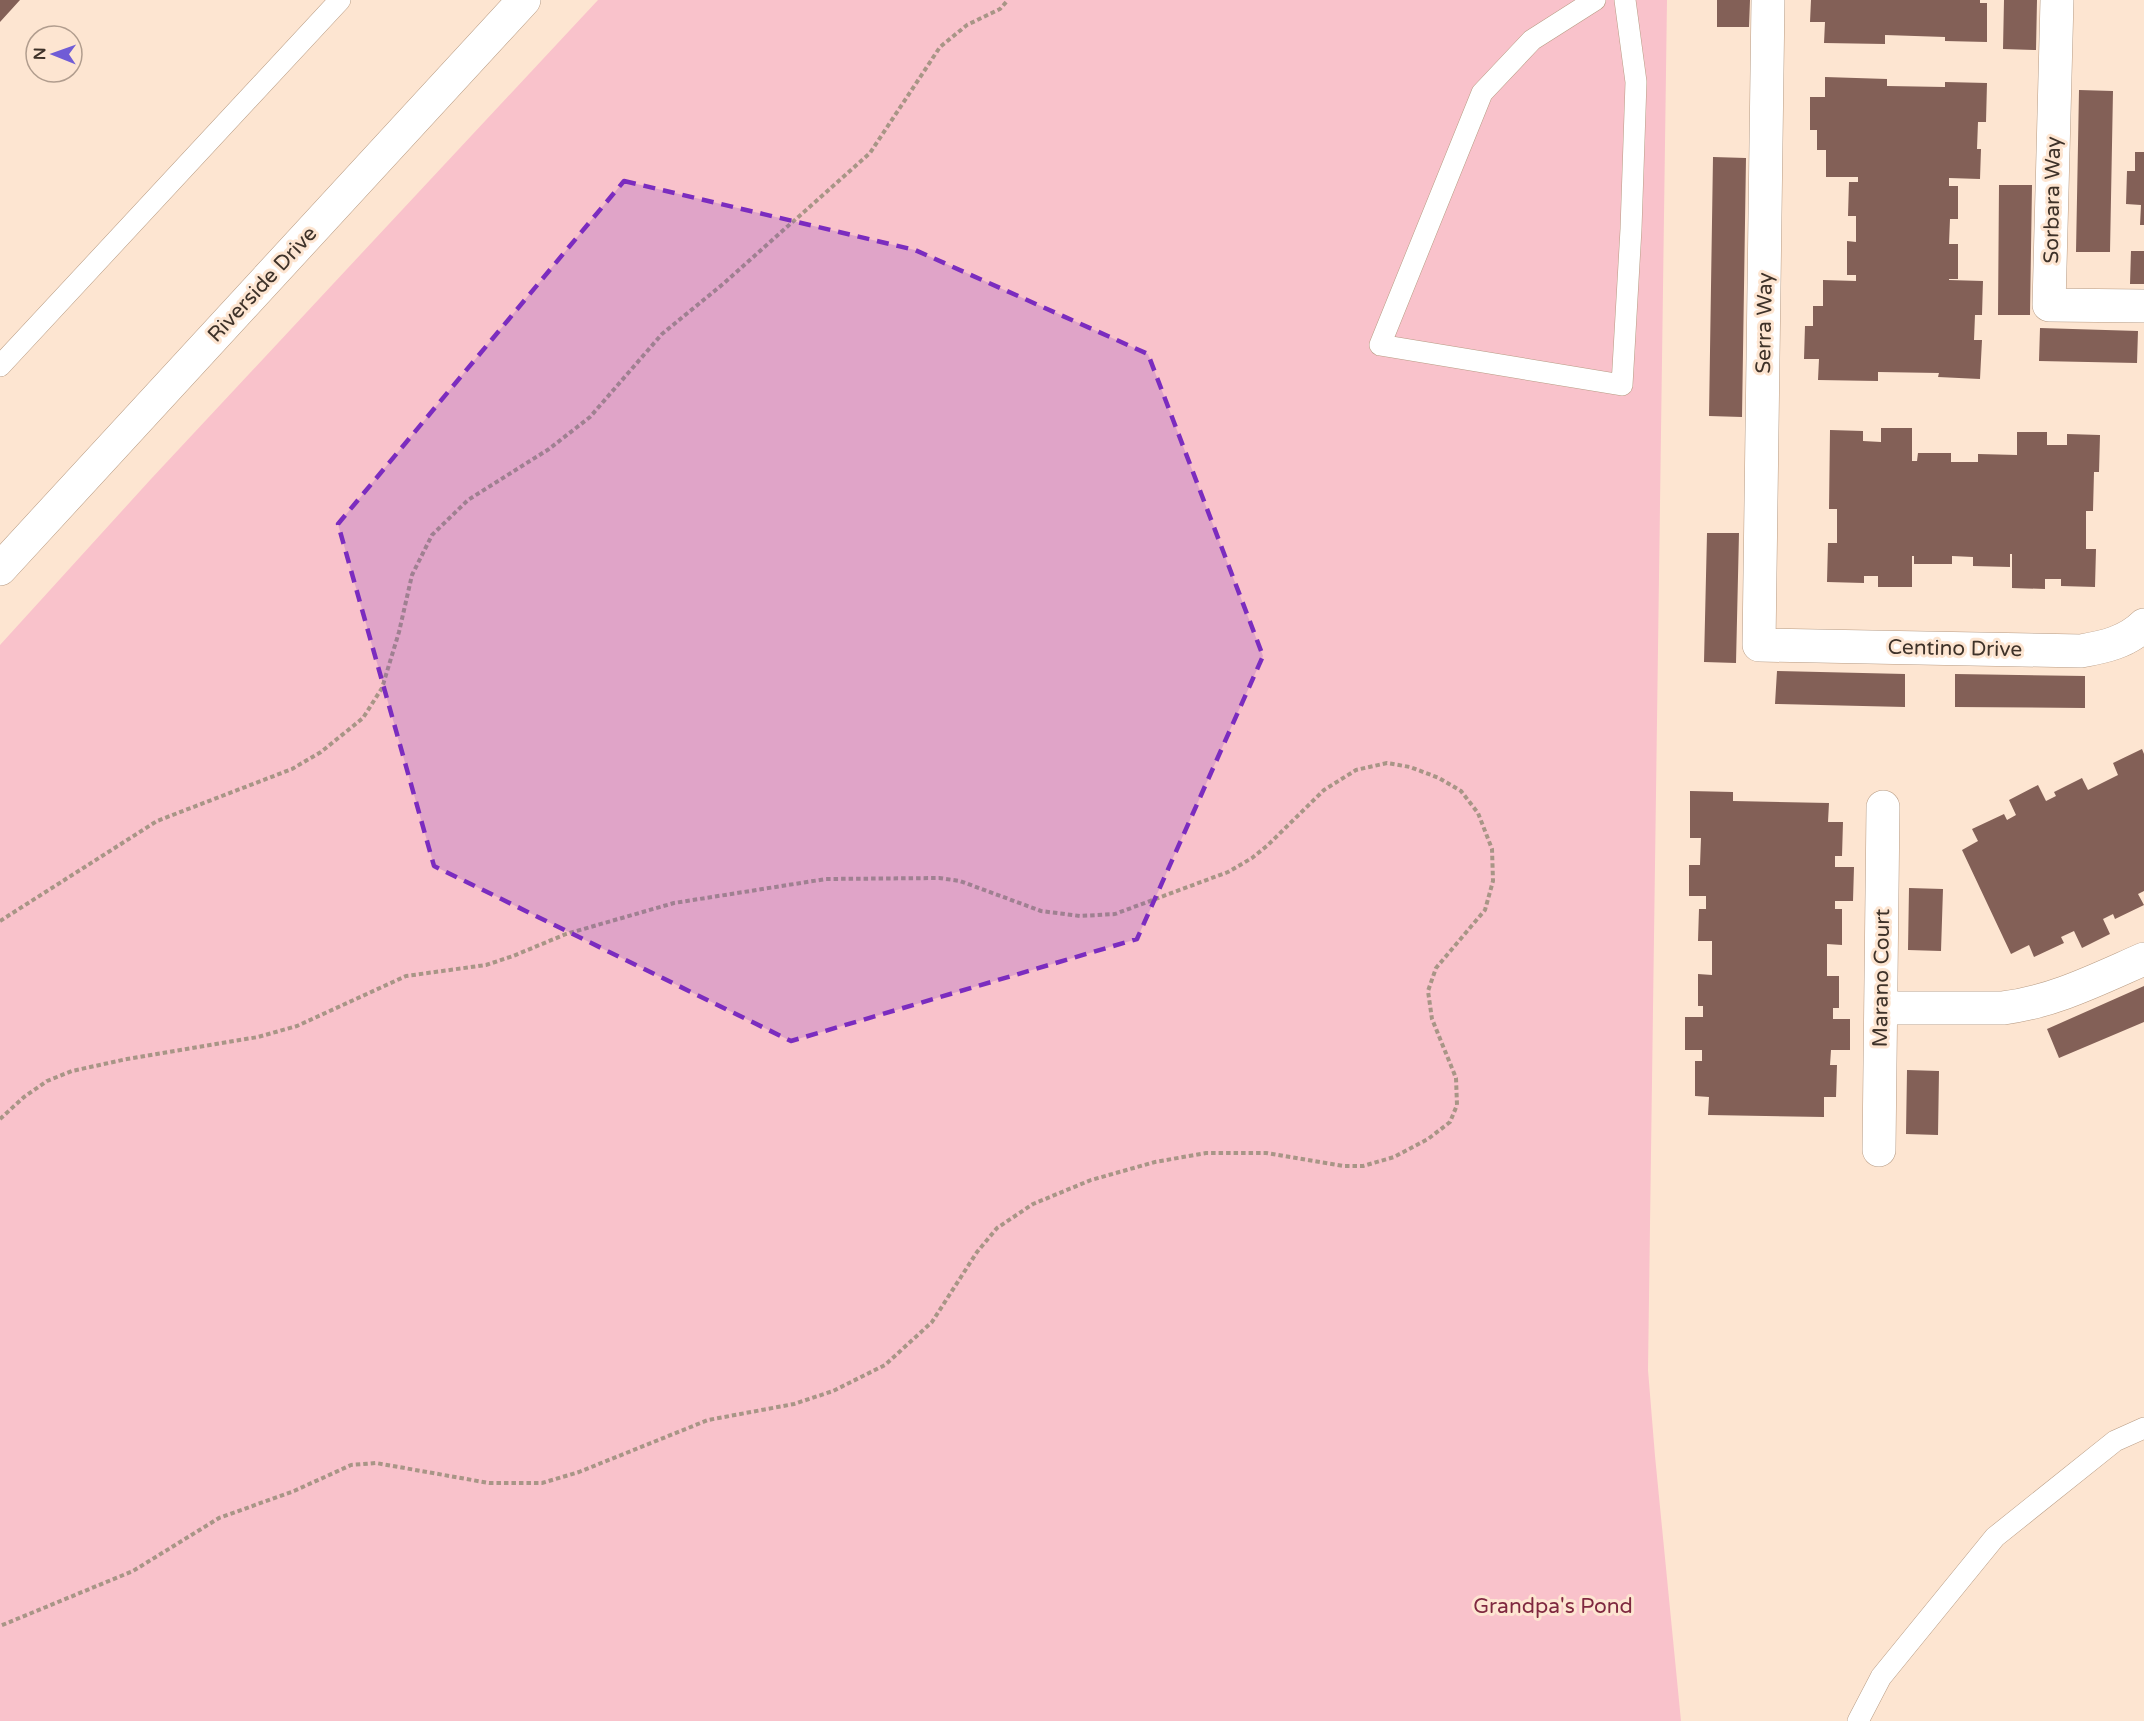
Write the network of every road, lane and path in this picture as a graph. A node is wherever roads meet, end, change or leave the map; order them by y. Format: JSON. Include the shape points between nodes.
{"nodes":[{"id":1,"x":340,"y":0,"type":"edge"},
{"id":2,"x":524,"y":0,"type":"edge"},
{"id":3,"x":1008,"y":0,"type":"edge"},
{"id":4,"x":1595,"y":0,"type":"edge"},
{"id":5,"x":1625,"y":0,"type":"edge"},
{"id":6,"x":1768,"y":0,"type":"edge"},
{"id":7,"x":2057,"y":0,"type":"edge"},
{"id":8,"x":2144,"y":306,"type":"edge"},
{"id":9,"x":0,"y":366,"type":"edge"},
{"id":10,"x":0,"y":569,"type":"edge"},
{"id":11,"x":2144,"y":625,"type":"edge"},
{"id":12,"x":1759,"y":645,"type":"joint"},
{"id":13,"x":1883,"y":807,"type":"dead end"},
{"id":14,"x":0,"y":921,"type":"edge"},
{"id":15,"x":2144,"y":959,"type":"edge"},
{"id":16,"x":1881,"y":1008,"type":"junction"},
{"id":17,"x":0,"y":1119,"type":"edge"},
{"id":18,"x":1879,"y":1150,"type":"dead end"},
{"id":19,"x":2144,"y":1428,"type":"edge"},
{"id":20,"x":0,"y":1626,"type":"edge"},
{"id":21,"x":1858,"y":1721,"type":"edge"}],
"edges":[{"from":1,"to":9,"type":"lane"},
{"from":2,"to":10,"type":"street","name":"Riverside Drive"},
{"from":3,"to":14,"type":"path","via":[[940,47],[870,153],[723,285],[662,334],[590,417],[549,449],[468,500],[432,535],[412,575],[382,688],[363,718],[321,752],[292,769],[157,821]]},
{"from":4,"to":5,"type":"lane","via":[[1532,40],[1482,93],[1380,345],[1622,385],[1636,82]]},
{"from":6,"to":12,"type":"street","name":"Serra Way"},
{"from":7,"to":8,"type":"street","name":"Sorbara Way","via":[[2049,305]]},
{"from":11,"to":12,"type":"street","name":"Centino Drive","via":[[2122,640],[2081,651]]},
{"from":13,"to":16,"type":"street","name":"Marano Court"},
{"from":15,"to":16,"type":"street","via":[[2060,996],[2022,1006]]},
{"from":16,"to":18,"type":"street","name":"Marano Court"},
{"from":17,"to":20,"type":"path","via":[[24,1096],[72,1071],[258,1037],[297,1026],[406,976],[486,965],[566,934],[674,903],[826,879],[939,878],[960,881],[1041,911],[1080,916],[1115,914],[1228,872],[1268,845],[1323,790],[1356,770],[1387,764],[1410,767],[1461,791],[1478,813],[1492,849],[1493,881],[1485,910],[1436,968],[1428,991],[1432,1019],[1456,1078],[1457,1105],[1450,1122],[1428,1140],[1394,1157],[1363,1166],[1266,1153],[1206,1153],[1092,1180],[1033,1204],[997,1228],[932,1322],[918,1336],[885,1365],[832,1391],[794,1404],[708,1420],[542,1483],[489,1483],[376,1463],[351,1465],[219,1518],[133,1571]]},
{"from":19,"to":21,"type":"lane","via":[[2115,1441],[1995,1537],[1881,1677]]}]}
